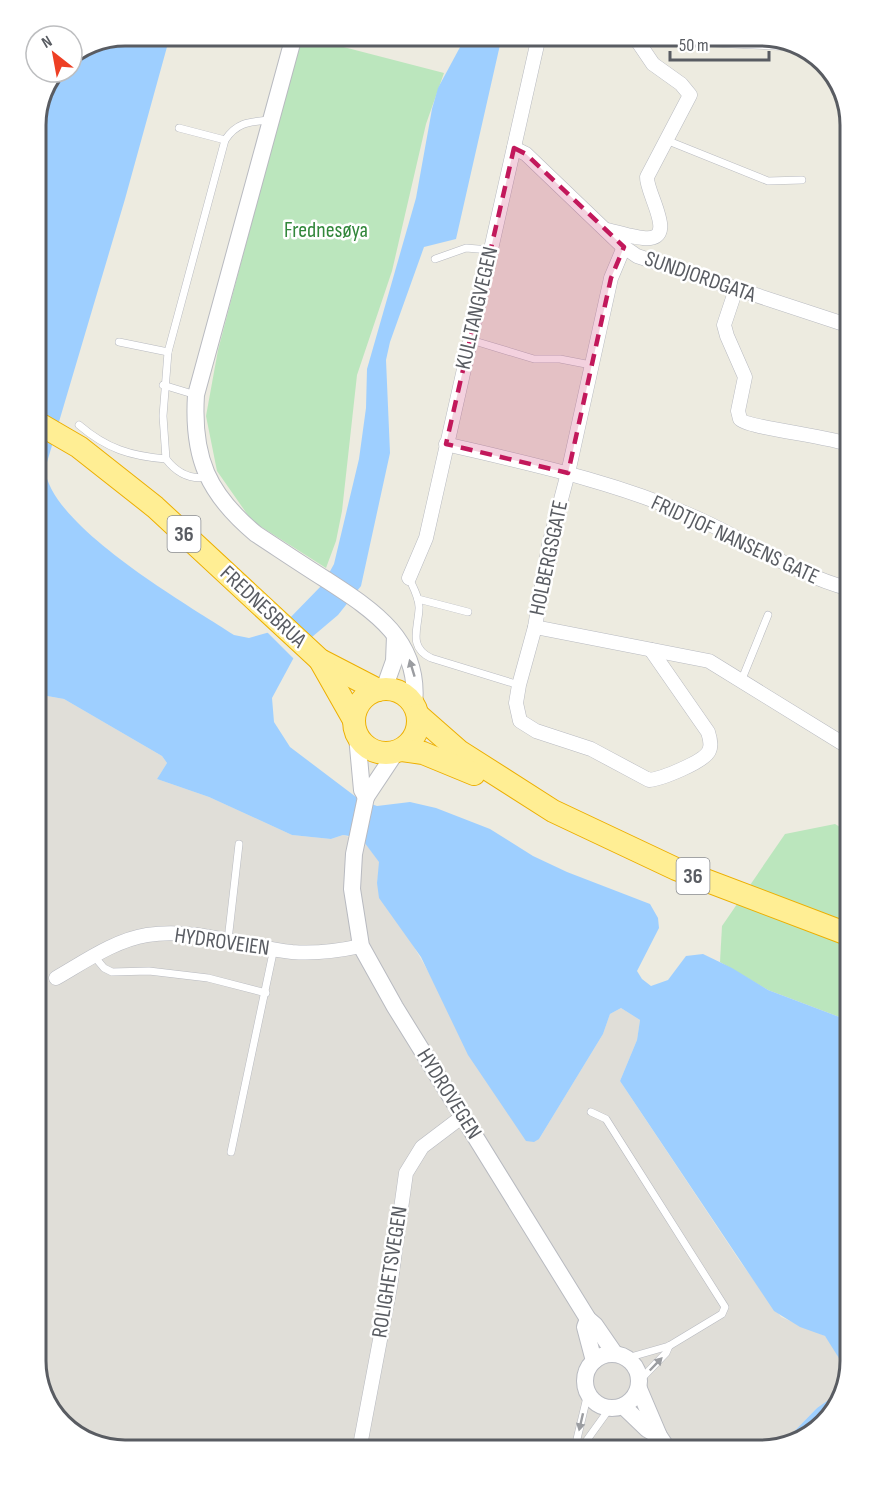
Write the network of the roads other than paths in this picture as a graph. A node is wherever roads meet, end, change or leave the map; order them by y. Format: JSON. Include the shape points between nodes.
{"nodes":[{"id":1,"x":291,"y":47,"type":"edge"},
{"id":2,"x":537,"y":47,"type":"edge"},
{"id":3,"x":641,"y":47,"type":"edge"},
{"id":4,"x":270,"y":120,"type":"junction"},
{"id":5,"x":179,"y":128,"type":"dead end"},
{"id":6,"x":225,"y":140,"type":"junction"},
{"id":7,"x":666,"y":140,"type":"junction"},
{"id":8,"x":514,"y":148,"type":"junction"},
{"id":9,"x":802,"y":180,"type":"dead end"},
{"id":10,"x":606,"y":230,"type":"junction"},
{"id":11,"x":624,"y":247,"type":"junction"},
{"id":12,"x":490,"y":250,"type":"junction"},
{"id":13,"x":435,"y":259,"type":"dead end"},
{"id":14,"x":736,"y":289,"type":"junction"},
{"id":15,"x":840,"y":323,"type":"edge"},
{"id":16,"x":471,"y":340,"type":"junction"},
{"id":17,"x":119,"y":342,"type":"dead end"},
{"id":18,"x":168,"y":352,"type":"junction"},
{"id":19,"x":591,"y":365,"type":"junction"},
{"id":20,"x":163,"y":385,"type":"junction"},
{"id":21,"x":196,"y":395,"type":"junction"},
{"id":22,"x":79,"y":425,"type":"dead end"},
{"id":23,"x":47,"y":428,"type":"edge"},
{"id":24,"x":840,"y":441,"type":"edge"},
{"id":25,"x":446,"y":444,"type":"junction"},
{"id":26,"x":166,"y":459,"type":"junction"},
{"id":27,"x":568,"y":473,"type":"junction"},
{"id":28,"x":207,"y":477,"type":"junction"},
{"id":29,"x":410,"y":578,"type":"joint"},
{"id":30,"x":840,"y":585,"type":"edge"},
{"id":31,"x":418,"y":599,"type":"junction"},
{"id":32,"x":468,"y":612,"type":"dead end"},
{"id":33,"x":768,"y":615,"type":"dead end"},
{"id":34,"x":535,"y":627,"type":"junction"},
{"id":35,"x":395,"y":636,"type":"junction"},
{"id":36,"x":651,"y":650,"type":"junction"},
{"id":37,"x":320,"y":660,"type":"junction"},
{"id":38,"x":742,"y":679,"type":"junction"},
{"id":39,"x":519,"y":685,"type":"junction"},
{"id":40,"x":381,"y":689,"type":"junction"},
{"id":41,"x":416,"y":710,"type":"junction"},
{"id":42,"x":356,"y":728,"type":"junction"},
{"id":43,"x":840,"y":742,"type":"edge"},
{"id":44,"x":399,"y":751,"type":"junction"},
{"id":45,"x":366,"y":798,"type":"junction"},
{"id":46,"x":541,"y":804,"type":"junction"},
{"id":47,"x":239,"y":843,"type":"dead end"},
{"id":48,"x":840,"y":931,"type":"edge"},
{"id":49,"x":228,"y":940,"type":"junction"},
{"id":50,"x":361,"y":946,"type":"junction"},
{"id":51,"x":274,"y":948,"type":"junction"},
{"id":52,"x":94,"y":956,"type":"junction"},
{"id":53,"x":56,"y":978,"type":"dead end"},
{"id":54,"x":266,"y":993,"type":"junction"},
{"id":55,"x":591,"y":1112,"type":"dead end"},
{"id":56,"x":463,"y":1116,"type":"junction"},
{"id":57,"x":231,"y":1152,"type":"dead end"},
{"id":58,"x":588,"y":1319,"type":"junction"},
{"id":59,"x":669,"y":1346,"type":"junction"},
{"id":60,"x":621,"y":1356,"type":"junction"},
{"id":61,"x":594,"y":1361,"type":"junction"},
{"id":62,"x":639,"y":1384,"type":"junction"},
{"id":63,"x":588,"y":1393,"type":"junction"},
{"id":64,"x":617,"y":1407,"type":"junction"},
{"id":65,"x":659,"y":1436,"type":"junction"},
{"id":66,"x":361,"y":1440,"type":"edge"},
{"id":67,"x":577,"y":1440,"type":"edge"},
{"id":68,"x":588,"y":1440,"type":"edge"},
{"id":69,"x":662,"y":1440,"type":"edge"}],
"edges":[{"from":1,"to":4,"type":"street"},
{"from":2,"to":8,"type":"street","name":"KULLTANGVEGEN"},
{"from":3,"to":7,"type":"street","via":[[653,64],[690,95]]},
{"from":4,"to":6,"type":"lane","via":[[241,123]]},
{"from":4,"to":21,"type":"street"},
{"from":5,"to":6,"type":"lane"},
{"from":6,"to":18,"type":"lane"},
{"from":7,"to":9,"type":"lane","via":[[768,181]]},
{"from":7,"to":10,"type":"street","via":[[647,177],[661,219],[658,235],[641,238]]},
{"from":8,"to":10,"type":"street","name":"SUNDJORDGATA","via":[[526,154]]},
{"from":8,"to":12,"type":"street","name":"KULLTANGVEGEN"},
{"from":10,"to":11,"type":"street","name":"SUNDJORDGATA"},
{"from":11,"to":14,"type":"street","name":"SUNDJORDGATA","via":[[648,261]]},
{"from":11,"to":19,"type":"street","name":"HOLBERGSGATE","via":[[611,278]]},
{"from":12,"to":13,"type":"lane","via":[[466,248]]},
{"from":12,"to":16,"type":"street","name":"KULLTANGVEGEN"},
{"from":14,"to":15,"type":"street","name":"SUNDJORDGATA"},
{"from":14,"to":24,"type":"street","via":[[724,330],[745,377],[740,419],[752,426]]},
{"from":16,"to":19,"type":"lane","via":[[534,358]]},
{"from":16,"to":25,"type":"street","name":"KULLTANGVEGEN"},
{"from":17,"to":18,"type":"lane"},
{"from":18,"to":20,"type":"lane"},
{"from":19,"to":27,"type":"street","name":"HOLBERGSGATE"},
{"from":20,"to":21,"type":"lane"},
{"from":20,"to":26,"type":"lane"},
{"from":21,"to":28,"type":"street","via":[[195,432]]},
{"from":22,"to":26,"type":"lane","via":[[100,443],[132,455]]},
{"from":23,"to":37,"type":"highway","name":"FREDNESBRUA","number":"36","via":[[79,447],[155,507]]},
{"from":25,"to":27,"type":"street","name":"FRIDTJOF NANSENS GATE"},
{"from":25,"to":29,"type":"street","name":"KULLTANGVEGEN","via":[[426,538]]},
{"from":26,"to":28,"type":"lane","via":[[182,473],[196,479]]},
{"from":27,"to":30,"type":"street","name":"FRIDTJOF NANSENS GATE","via":[[692,516],[793,568]]},
{"from":27,"to":34,"type":"street","name":"HOLBERGSGATE","via":[[549,545]]},
{"from":28,"to":35,"type":"street","via":[[238,519],[379,616]]},
{"from":29,"to":31,"type":"lane"},
{"from":31,"to":32,"type":"lane"},
{"from":31,"to":39,"type":"lane","via":[[415,637],[422,653]]},
{"from":33,"to":38,"type":"lane"},
{"from":34,"to":36,"type":"street"},
{"from":34,"to":39,"type":"street","name":"HOLBERGSGATE"},
{"from":35,"to":40,"type":"street","via":[[394,661]]},
{"from":41,"to":35,"type":"street","one_way":true,"via":[[412,665]]},
{"from":36,"to":38,"type":"street","via":[[709,661]]},
{"from":36,"to":39,"type":"street","name":"HOLBERGSGATE","via":[[710,739],[709,752],[704,757],[659,780],[650,780],[579,744],[527,727],[517,712]]},
{"from":37,"to":40,"type":"highway","number":"36"},
{"from":37,"to":42,"type":"highway","number":"36"},
{"from":38,"to":43,"type":"street"},
{"from":40,"to":41,"type":"highway","number":"36","via":[[401,692]]},
{"from":40,"to":42,"type":"highway","via":[[361,701]]},
{"from":41,"to":44,"type":"highway","via":[[416,735]]},
{"from":41,"to":46,"type":"highway","number":"36","via":[[459,751]]},
{"from":42,"to":44,"type":"highway","number":"36","via":[[370,749],[387,754]]},
{"from":42,"to":45,"type":"street"},
{"from":44,"to":45,"type":"street"},
{"from":44,"to":46,"type":"highway","number":"36","via":[[450,763]]},
{"from":45,"to":50,"type":"street","name":"HYDROVEGEN","via":[[354,854],[352,889]]},
{"from":46,"to":48,"type":"highway","number":"36","via":[[676,869]]},
{"from":47,"to":49,"type":"lane"},
{"from":49,"to":51,"type":"street","name":"HYDROVEIEN"},
{"from":49,"to":52,"type":"street","name":"HYDROVEIEN","via":[[182,934],[147,935]]},
{"from":50,"to":51,"type":"street","name":"HYDROVEIEN","via":[[315,952]]},
{"from":50,"to":56,"type":"street","name":"HYDROVEGEN"},
{"from":51,"to":54,"type":"lane"},
{"from":52,"to":53,"type":"street","name":"HYDROVEIEN"},
{"from":52,"to":54,"type":"lane","via":[[112,972],[149,971],[208,978]]},
{"from":54,"to":57,"type":"lane"},
{"from":55,"to":59,"type":"lane","via":[[606,1119],[725,1307],[722,1314]]},
{"from":56,"to":58,"type":"street","name":"HYDROVEGEN"},
{"from":56,"to":66,"type":"street","name":"ROLIGHETSVEGEN","via":[[422,1147],[406,1173],[390,1287]]},
{"from":58,"to":60,"type":"street","name":"HYDROVEGEN"},
{"from":58,"to":61,"type":"street","name":"HYDROVEGEN","via":[[585,1327]]},
{"from":59,"to":60,"type":"lane"},
{"from":62,"to":59,"type":"lane","one_way":true},
{"from":60,"to":61,"type":"street","via":[[604,1356]]},
{"from":60,"to":62,"type":"street","via":[[636,1368]]},
{"from":61,"to":63,"type":"street","via":[[586,1376]]},
{"from":62,"to":64,"type":"street","via":[[633,1399]]},
{"from":62,"to":65,"type":"street"},
{"from":63,"to":64,"type":"street","via":[[597,1404]]},
{"from":63,"to":67,"type":"lane","one_way":true},
{"from":64,"to":65,"type":"street"},
{"from":64,"to":68,"type":"lane"},
{"from":65,"to":69,"type":"street"}]}
